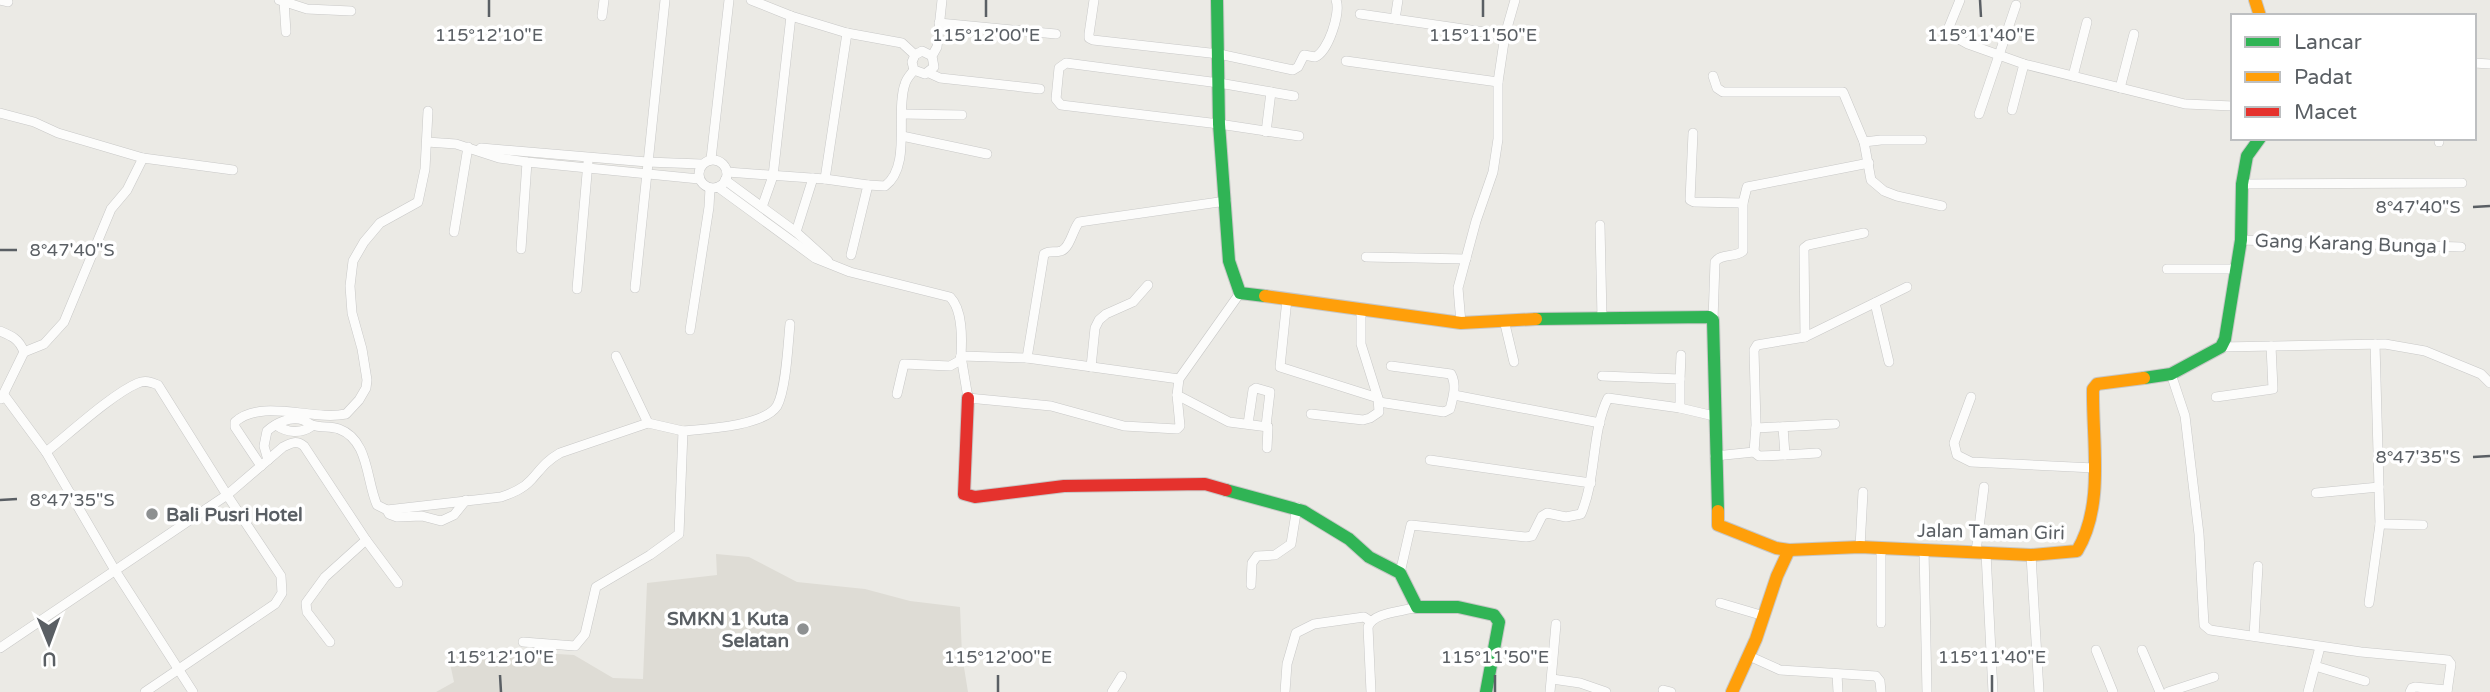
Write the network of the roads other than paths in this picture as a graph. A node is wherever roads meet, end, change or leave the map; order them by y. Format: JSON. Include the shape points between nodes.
{"nodes":[{"id":1,"x":279,"y":0,"type":"edge"},
{"id":2,"x":604,"y":0,"type":"edge"},
{"id":3,"x":665,"y":0,"type":"edge"},
{"id":4,"x":729,"y":0,"type":"edge"},
{"id":5,"x":751,"y":0,"type":"edge"},
{"id":6,"x":942,"y":0,"type":"edge"},
{"id":7,"x":1094,"y":0,"type":"edge"},
{"id":8,"x":1217,"y":0,"type":"edge"},
{"id":9,"x":1336,"y":0,"type":"edge"},
{"id":10,"x":1398,"y":0,"type":"edge"},
{"id":11,"x":1515,"y":0,"type":"edge"},
{"id":12,"x":1960,"y":0,"type":"edge"},
{"id":13,"x":284,"y":1,"type":"edge"},
{"id":14,"x":2016,"y":5,"type":"dead end"},
{"id":15,"x":351,"y":12,"type":"dead end"},
{"id":16,"x":1360,"y":14,"type":"dead end"},
{"id":17,"x":602,"y":16,"type":"dead end"},
{"id":18,"x":791,"y":16,"type":"junction"},
{"id":19,"x":1395,"y":19,"type":"junction"},
{"id":20,"x":2087,"y":22,"type":"dead end"},
{"id":21,"x":939,"y":23,"type":"junction"},
{"id":22,"x":286,"y":32,"type":"dead end"},
{"id":23,"x":847,"y":33,"type":"junction"},
{"id":24,"x":1056,"y":34,"type":"dead end"},
{"id":25,"x":2134,"y":34,"type":"dead end"},
{"id":26,"x":1505,"y":35,"type":"junction"},
{"id":27,"x":1219,"y":54,"type":"junction"},
{"id":28,"x":915,"y":55,"type":"junction"},
{"id":29,"x":932,"y":56,"type":"junction"},
{"id":30,"x":1998,"y":56,"type":"junction"},
{"id":31,"x":1346,"y":61,"type":"dead end"},
{"id":32,"x":2024,"y":64,"type":"junction"},
{"id":33,"x":914,"y":70,"type":"junction"},
{"id":34,"x":929,"y":73,"type":"junction"},
{"id":35,"x":1713,"y":76,"type":"dead end"},
{"id":36,"x":2073,"y":76,"type":"junction"},
{"id":37,"x":1498,"y":82,"type":"junction"},
{"id":38,"x":1219,"y":83,"type":"junction"},
{"id":39,"x":2120,"y":88,"type":"junction"},
{"id":40,"x":1040,"y":89,"type":"dead end"},
{"id":41,"x":1271,"y":92,"type":"junction"},
{"id":42,"x":1294,"y":96,"type":"dead end"},
{"id":43,"x":2231,"y":106,"type":"edge"},
{"id":44,"x":2012,"y":110,"type":"dead end"},
{"id":45,"x":428,"y":111,"type":"dead end"},
{"id":46,"x":0,"y":113,"type":"edge"},
{"id":47,"x":902,"y":114,"type":"junction"},
{"id":48,"x":1979,"y":114,"type":"dead end"},
{"id":49,"x":962,"y":116,"type":"dead end"},
{"id":50,"x":1219,"y":124,"type":"junction"},
{"id":51,"x":1266,"y":132,"type":"junction"},
{"id":52,"x":1693,"y":134,"type":"dead end"},
{"id":53,"x":902,"y":136,"type":"junction"},
{"id":54,"x":1299,"y":136,"type":"dead end"},
{"id":55,"x":1922,"y":140,"type":"dead end"},
{"id":56,"x":2259,"y":140,"type":"edge"},
{"id":57,"x":427,"y":142,"type":"junction"},
{"id":58,"x":1864,"y":142,"type":"junction"},
{"id":59,"x":468,"y":148,"type":"junction"},
{"id":60,"x":987,"y":154,"type":"dead end"},
{"id":61,"x":143,"y":158,"type":"junction"},
{"id":62,"x":527,"y":162,"type":"junction"},
{"id":63,"x":588,"y":162,"type":"junction"},
{"id":64,"x":647,"y":162,"type":"junction"},
{"id":65,"x":706,"y":162,"type":"junction"},
{"id":66,"x":1869,"y":163,"type":"junction"},
{"id":67,"x":233,"y":170,"type":"dead end"},
{"id":68,"x":645,"y":173,"type":"junction"},
{"id":69,"x":773,"y":176,"type":"junction"},
{"id":70,"x":813,"y":178,"type":"junction"},
{"id":71,"x":699,"y":179,"type":"junction"},
{"id":72,"x":825,"y":179,"type":"junction"},
{"id":73,"x":720,"y":182,"type":"junction"},
{"id":74,"x":2462,"y":183,"type":"dead end"},
{"id":75,"x":2242,"y":184,"type":"junction"},
{"id":76,"x":868,"y":185,"type":"junction"},
{"id":77,"x":1226,"y":201,"type":"junction"},
{"id":78,"x":1743,"y":203,"type":"junction"},
{"id":79,"x":1941,"y":206,"type":"dead end"},
{"id":80,"x":762,"y":208,"type":"junction"},
{"id":81,"x":1600,"y":225,"type":"dead end"},
{"id":82,"x":454,"y":232,"type":"dead end"},
{"id":83,"x":796,"y":232,"type":"junction"},
{"id":84,"x":1864,"y":233,"type":"dead end"},
{"id":85,"x":2241,"y":240,"type":"junction"},
{"id":86,"x":2461,"y":247,"type":"dead end"},
{"id":87,"x":521,"y":249,"type":"dead end"},
{"id":88,"x":850,"y":254,"type":"dead end"},
{"id":89,"x":1366,"y":257,"type":"dead end"},
{"id":90,"x":1466,"y":260,"type":"junction"},
{"id":91,"x":832,"y":265,"type":"junction"},
{"id":92,"x":2167,"y":269,"type":"dead end"},
{"id":93,"x":2236,"y":269,"type":"junction"},
{"id":94,"x":1148,"y":285,"type":"dead end"},
{"id":95,"x":1907,"y":287,"type":"dead end"},
{"id":96,"x":635,"y":288,"type":"dead end"},
{"id":97,"x":577,"y":289,"type":"dead end"},
{"id":98,"x":1240,"y":293,"type":"junction"},
{"id":99,"x":1287,"y":299,"type":"junction"},
{"id":100,"x":1875,"y":303,"type":"junction"},
{"id":101,"x":1361,"y":309,"type":"junction"},
{"id":102,"x":1602,"y":317,"type":"junction"},
{"id":103,"x":1504,"y":320,"type":"junction"},
{"id":104,"x":1713,"y":320,"type":"junction"},
{"id":105,"x":1461,"y":323,"type":"junction"},
{"id":106,"x":790,"y":324,"type":"dead end"},
{"id":107,"x":690,"y":330,"type":"dead end"},
{"id":108,"x":0,"y":331,"type":"edge"},
{"id":109,"x":1805,"y":337,"type":"junction"},
{"id":110,"x":2375,"y":344,"type":"junction"},
{"id":111,"x":2271,"y":346,"type":"junction"},
{"id":112,"x":2221,"y":347,"type":"junction"},
{"id":113,"x":24,"y":352,"type":"junction"},
{"id":114,"x":1681,"y":355,"type":"dead end"},
{"id":115,"x":615,"y":356,"type":"dead end"},
{"id":116,"x":961,"y":356,"type":"junction"},
{"id":117,"x":1027,"y":358,"type":"junction"},
{"id":118,"x":1514,"y":362,"type":"dead end"},
{"id":119,"x":1889,"y":362,"type":"dead end"},
{"id":120,"x":1391,"y":366,"type":"dead end"},
{"id":121,"x":1091,"y":368,"type":"junction"},
{"id":122,"x":2171,"y":374,"type":"junction"},
{"id":123,"x":1602,"y":376,"type":"dead end"},
{"id":124,"x":1179,"y":379,"type":"junction"},
{"id":125,"x":1680,"y":379,"type":"junction"},
{"id":126,"x":2490,"y":383,"type":"edge"},
{"id":127,"x":897,"y":394,"type":"dead end"},
{"id":128,"x":1177,"y":395,"type":"junction"},
{"id":129,"x":1454,"y":395,"type":"junction"},
{"id":130,"x":2,"y":397,"type":"edge"},
{"id":131,"x":1971,"y":397,"type":"dead end"},
{"id":132,"x":2216,"y":397,"type":"dead end"},
{"id":133,"x":968,"y":398,"type":"junction"},
{"id":134,"x":1379,"y":400,"type":"junction"},
{"id":135,"x":1680,"y":408,"type":"junction"},
{"id":136,"x":1311,"y":414,"type":"dead end"},
{"id":137,"x":1714,"y":416,"type":"junction"},
{"id":138,"x":648,"y":423,"type":"junction"},
{"id":139,"x":1600,"y":423,"type":"junction"},
{"id":140,"x":1248,"y":424,"type":"junction"},
{"id":141,"x":1835,"y":424,"type":"dead end"},
{"id":142,"x":1266,"y":426,"type":"junction"},
{"id":143,"x":1783,"y":427,"type":"junction"},
{"id":144,"x":1756,"y":428,"type":"junction"},
{"id":145,"x":683,"y":431,"type":"junction"},
{"id":146,"x":1268,"y":448,"type":"dead end"},
{"id":147,"x":46,"y":452,"type":"junction"},
{"id":148,"x":1754,"y":452,"type":"junction"},
{"id":149,"x":1817,"y":453,"type":"dead end"},
{"id":150,"x":1785,"y":455,"type":"junction"},
{"id":151,"x":1715,"y":456,"type":"junction"},
{"id":152,"x":1430,"y":460,"type":"dead end"},
{"id":153,"x":264,"y":463,"type":"junction"},
{"id":154,"x":2094,"y":468,"type":"junction"},
{"id":155,"x":1591,"y":483,"type":"junction"},
{"id":156,"x":1984,"y":486,"type":"dead end"},
{"id":157,"x":2379,"y":487,"type":"junction"},
{"id":158,"x":1863,"y":492,"type":"dead end"},
{"id":159,"x":2316,"y":493,"type":"dead end"},
{"id":160,"x":227,"y":495,"type":"junction"},
{"id":161,"x":466,"y":500,"type":"junction"},
{"id":162,"x":1297,"y":508,"type":"junction"},
{"id":163,"x":387,"y":510,"type":"junction"},
{"id":164,"x":2380,"y":524,"type":"junction"},
{"id":165,"x":2423,"y":525,"type":"dead end"},
{"id":166,"x":366,"y":540,"type":"junction"},
{"id":167,"x":1860,"y":547,"type":"junction"},
{"id":168,"x":1881,"y":547,"type":"junction"},
{"id":169,"x":1924,"y":549,"type":"junction"},
{"id":170,"x":1789,"y":550,"type":"junction"},
{"id":171,"x":1981,"y":553,"type":"junction"},
{"id":172,"x":2031,"y":555,"type":"junction"},
{"id":173,"x":2258,"y":566,"type":"dead end"},
{"id":174,"x":116,"y":572,"type":"junction"},
{"id":175,"x":1400,"y":573,"type":"junction"},
{"id":176,"x":398,"y":583,"type":"dead end"},
{"id":177,"x":1251,"y":586,"type":"dead end"},
{"id":178,"x":1720,"y":603,"type":"dead end"},
{"id":179,"x":2370,"y":603,"type":"dead end"},
{"id":180,"x":1417,"y":607,"type":"junction"},
{"id":181,"x":1764,"y":616,"type":"junction"},
{"id":182,"x":1370,"y":621,"type":"junction"},
{"id":183,"x":1881,"y":623,"type":"dead end"},
{"id":184,"x":1556,"y":624,"type":"dead end"},
{"id":185,"x":2254,"y":636,"type":"junction"},
{"id":186,"x":330,"y":642,"type":"dead end"},
{"id":187,"x":523,"y":642,"type":"dead end"},
{"id":188,"x":2320,"y":647,"type":"junction"},
{"id":189,"x":0,"y":648,"type":"edge"},
{"id":190,"x":2096,"y":650,"type":"dead end"},
{"id":191,"x":2142,"y":650,"type":"dead end"},
{"id":192,"x":1749,"y":656,"type":"junction"},
{"id":193,"x":2315,"y":666,"type":"junction"},
{"id":194,"x":178,"y":670,"type":"junction"},
{"id":195,"x":1837,"y":674,"type":"junction"},
{"id":196,"x":1122,"y":676,"type":"dead end"},
{"id":197,"x":2214,"y":677,"type":"dead end"},
{"id":198,"x":1552,"y":679,"type":"junction"},
{"id":199,"x":2365,"y":681,"type":"dead end"},
{"id":200,"x":2447,"y":691,"type":"edge"},
{"id":201,"x":145,"y":692,"type":"edge"},
{"id":202,"x":193,"y":692,"type":"edge"},
{"id":203,"x":1112,"y":692,"type":"edge"},
{"id":204,"x":1285,"y":692,"type":"edge"},
{"id":205,"x":1371,"y":692,"type":"edge"},
{"id":206,"x":1486,"y":692,"type":"edge"},
{"id":207,"x":1550,"y":692,"type":"edge"},
{"id":208,"x":1606,"y":692,"type":"edge"},
{"id":209,"x":1732,"y":692,"type":"edge"},
{"id":210,"x":1838,"y":692,"type":"edge"},
{"id":211,"x":1881,"y":692,"type":"edge"},
{"id":212,"x":1927,"y":692,"type":"edge"},
{"id":213,"x":1993,"y":692,"type":"edge"},
{"id":214,"x":2039,"y":692,"type":"edge"},
{"id":215,"x":2113,"y":692,"type":"edge"},
{"id":216,"x":2160,"y":692,"type":"edge"},
{"id":217,"x":2168,"y":692,"type":"edge"},
{"id":218,"x":2308,"y":692,"type":"edge"},
{"id":219,"x":2410,"y":692,"type":"edge"}],
"edges":[{"from":1,"to":13,"type":"street"},
{"from":2,"to":17,"type":"street"},
{"from":3,"to":64,"type":"street"},
{"from":4,"to":65,"type":"street"},
{"from":5,"to":18,"type":"street"},
{"from":6,"to":21,"type":"street"},
{"from":7,"to":27,"type":"street","via":[[1089,38]]},
{"from":8,"to":27,"type":"street"},
{"from":9,"to":27,"type":"street","via":[[1338,12],[1326,46],[1320,55],[1304,55],[1295,69]]},
{"from":10,"to":19,"type":"street"},
{"from":11,"to":26,"type":"street"},
{"from":12,"to":30,"type":"street","via":[[1949,35]]},
{"from":13,"to":15,"type":"street","via":[[307,9]]},
{"from":13,"to":22,"type":"street"},
{"from":14,"to":30,"type":"street"},
{"from":16,"to":19,"type":"street"},
{"from":18,"to":23,"type":"street"},
{"from":18,"to":69,"type":"street"},
{"from":19,"to":26,"type":"street"},
{"from":20,"to":36,"type":"street"},
{"from":21,"to":24,"type":"street"},
{"from":21,"to":29,"type":"street"},
{"from":23,"to":28,"type":"street","via":[[902,43]]},
{"from":23,"to":72,"type":"street"},
{"from":25,"to":39,"type":"street"},
{"from":26,"to":37,"type":"street"},
{"from":27,"to":38,"type":"street"},
{"from":28,"to":29,"type":"street","via":[[922,51]]},
{"from":28,"to":33,"type":"street"},
{"from":29,"to":34,"type":"street","via":[[935,63]]},
{"from":30,"to":32,"type":"street"},
{"from":30,"to":48,"type":"street"},
{"from":31,"to":37,"type":"street"},
{"from":32,"to":36,"type":"street"},
{"from":32,"to":44,"type":"street"},
{"from":33,"to":34,"type":"street"},
{"from":33,"to":47,"type":"street","via":[[905,84]]},
{"from":34,"to":40,"type":"street"},
{"from":35,"to":58,"type":"street","via":[[1723,92],[1843,92]]},
{"from":36,"to":39,"type":"street"},
{"from":37,"to":90,"type":"street","via":[[1493,172]]},
{"from":38,"to":41,"type":"street"},
{"from":38,"to":50,"type":"street"},
{"from":38,"to":50,"type":"street","via":[[1066,63],[1059,68],[1056,99],[1061,105]]},
{"from":39,"to":43,"type":"street","via":[[2185,104]]},
{"from":41,"to":42,"type":"street"},
{"from":41,"to":51,"type":"street"},
{"from":45,"to":57,"type":"street"},
{"from":46,"to":61,"type":"street"},
{"from":47,"to":49,"type":"street"},
{"from":47,"to":53,"type":"street"},
{"from":50,"to":51,"type":"street"},
{"from":50,"to":77,"type":"street"},
{"from":51,"to":54,"type":"street"},
{"from":52,"to":78,"type":"street","via":[[1690,200]]},
{"from":53,"to":60,"type":"street"},
{"from":53,"to":76,"type":"street","via":[[892,180],[885,186]]},
{"from":55,"to":58,"type":"street"},
{"from":56,"to":75,"type":"street","via":[[2247,156]]},
{"from":57,"to":59,"type":"street"},
{"from":57,"to":153,"type":"street","via":[[418,202],[380,223],[353,261],[352,313],[366,388],[346,414],[256,411],[243,415],[234,427]]},
{"from":58,"to":66,"type":"street"},
{"from":59,"to":62,"type":"street"},
{"from":59,"to":63,"type":"street","via":[[526,150]]},
{"from":59,"to":82,"type":"street"},
{"from":61,"to":67,"type":"street"},
{"from":61,"to":113,"type":"street","via":[[111,209],[64,322],[44,344]]},
{"from":62,"to":63,"type":"street"},
{"from":62,"to":87,"type":"street"},
{"from":63,"to":64,"type":"street"},
{"from":63,"to":68,"type":"street"},
{"from":63,"to":97,"type":"street"},
{"from":64,"to":65,"type":"street"},
{"from":64,"to":68,"type":"street"},
{"from":65,"to":71,"type":"street","via":[[698,172]]},
{"from":65,"to":73,"type":"street","via":[[718,160],[724,165]]},
{"from":66,"to":78,"type":"street","via":[[1749,185]]},
{"from":66,"to":79,"type":"street","via":[[1871,180],[1884,191]]},
{"from":68,"to":71,"type":"street"},
{"from":68,"to":96,"type":"street"},
{"from":69,"to":70,"type":"street"},
{"from":69,"to":73,"type":"street"},
{"from":69,"to":80,"type":"street"},
{"from":70,"to":72,"type":"street"},
{"from":70,"to":83,"type":"street"},
{"from":71,"to":73,"type":"street"},
{"from":72,"to":76,"type":"street"},
{"from":73,"to":80,"type":"street"},
{"from":73,"to":91,"type":"street","via":[[815,258]]},
{"from":73,"to":107,"type":"street","via":[[709,207]]},
{"from":74,"to":75,"type":"street"},
{"from":75,"to":85,"type":"street"},
{"from":76,"to":88,"type":"street"},
{"from":77,"to":98,"type":"street","via":[[1230,261]]},
{"from":77,"to":117,"type":"street","via":[[1080,222],[1067,247],[1046,251],[1043,257]]},
{"from":78,"to":104,"type":"street","via":[[1743,251],[1715,262]]},
{"from":80,"to":83,"type":"street"},
{"from":81,"to":102,"type":"street"},
{"from":83,"to":91,"type":"street"},
{"from":84,"to":109,"type":"street","via":[[1808,245],[1803,253]]},
{"from":85,"to":86,"type":"street","name":"Gang Karang Bunga I"},
{"from":85,"to":93,"type":"street"},
{"from":89,"to":90,"type":"street"},
{"from":90,"to":105,"type":"street","via":[[1458,288]]},
{"from":91,"to":116,"type":"street","via":[[950,297],[957,310]]},
{"from":92,"to":93,"type":"street"},
{"from":93,"to":112,"type":"street"},
{"from":94,"to":121,"type":"street","via":[[1133,302],[1099,320]]},
{"from":95,"to":100,"type":"street"},
{"from":98,"to":99,"type":"street"},
{"from":98,"to":124,"type":"street"},
{"from":99,"to":101,"type":"street"},
{"from":99,"to":134,"type":"street","via":[[1280,367]]},
{"from":100,"to":109,"type":"street"},
{"from":100,"to":119,"type":"street"},
{"from":101,"to":105,"type":"street"},
{"from":101,"to":134,"type":"street","via":[[1361,344]]},
{"from":102,"to":103,"type":"street"},
{"from":102,"to":104,"type":"street","via":[[1699,316]]},
{"from":103,"to":105,"type":"street"},
{"from":103,"to":118,"type":"street"},
{"from":104,"to":137,"type":"street"},
{"from":106,"to":145,"type":"street","via":[[776,407],[765,416],[729,426]]},
{"from":108,"to":113,"type":"street","via":[[21,343]]},
{"from":109,"to":144,"type":"street","via":[[1756,345]]},
{"from":110,"to":111,"type":"street"},
{"from":110,"to":126,"type":"street","via":[[2425,351],[2481,374]]},
{"from":110,"to":157,"type":"street"},
{"from":111,"to":112,"type":"street"},
{"from":111,"to":132,"type":"street","via":[[2273,389]]},
{"from":112,"to":122,"type":"street","name":"Jalan Taman Giri"},
{"from":113,"to":130,"type":"street"},
{"from":114,"to":125,"type":"street"},
{"from":115,"to":138,"type":"street"},
{"from":116,"to":117,"type":"street"},
{"from":116,"to":127,"type":"street","via":[[950,366],[904,364]]},
{"from":116,"to":133,"type":"street"},
{"from":117,"to":121,"type":"street"},
{"from":120,"to":129,"type":"street","via":[[1451,374]]},
{"from":121,"to":124,"type":"street"},
{"from":122,"to":154,"type":"street","name":"Jalan Taman Giri","via":[[2093,388]]},
{"from":122,"to":185,"type":"street","via":[[2185,416],[2204,625],[2210,630]]},
{"from":123,"to":125,"type":"street"},
{"from":124,"to":128,"type":"street"},
{"from":125,"to":135,"type":"street"},
{"from":128,"to":133,"type":"street","via":[[1180,426],[1173,430],[1124,426],[1051,406]]},
{"from":128,"to":140,"type":"street","via":[[1224,419]]},
{"from":129,"to":134,"type":"street","via":[[1450,410],[1444,412]]},
{"from":129,"to":139,"type":"street"},
{"from":130,"to":147,"type":"street"},
{"from":131,"to":154,"type":"street","via":[[1954,443],[1958,455],[1971,462]]},
{"from":133,"to":162,"type":"street","via":[[964,494],[975,498],[1064,486],[1205,484]]},
{"from":134,"to":136,"type":"street","via":[[1376,415],[1363,420]]},
{"from":135,"to":137,"type":"street"},
{"from":135,"to":139,"type":"street","via":[[1608,398]]},
{"from":137,"to":151,"type":"street"},
{"from":138,"to":145,"type":"street"},
{"from":138,"to":161,"type":"street","via":[[560,453],[517,491]]},
{"from":139,"to":155,"type":"street"},
{"from":140,"to":142,"type":"street"},
{"from":140,"to":142,"type":"street","via":[[1256,388],[1270,392]]},
{"from":141,"to":143,"type":"street"},
{"from":142,"to":146,"type":"street"},
{"from":143,"to":144,"type":"street"},
{"from":143,"to":150,"type":"street"},
{"from":144,"to":148,"type":"street"},
{"from":145,"to":187,"type":"street","via":[[679,534],[596,587],[584,634],[575,646]]},
{"from":147,"to":160,"type":"street","via":[[118,395],[149,381],[158,385]]},
{"from":147,"to":174,"type":"street"},
{"from":148,"to":150,"type":"street"},
{"from":148,"to":151,"type":"street"},
{"from":149,"to":150,"type":"street"},
{"from":151,"to":170,"type":"street","name":"Jalan Taman Giri","via":[[1718,525]]},
{"from":152,"to":155,"type":"street"},
{"from":153,"to":160,"type":"street"},
{"from":153,"to":163,"type":"street","via":[[266,437],[276,425],[295,432],[312,426],[347,432],[356,439],[364,458],[377,505]]},
{"from":153,"to":166,"type":"street","via":[[292,442],[299,442]]},
{"from":154,"to":172,"type":"street","name":"Jalan Taman Giri","via":[[2089,530],[2083,545],[2071,553]]},
{"from":155,"to":175,"type":"street","via":[[1581,513],[1566,517],[1547,513],[1532,536],[1411,525]]},
{"from":156,"to":171,"type":"street"},
{"from":157,"to":159,"type":"street"},
{"from":157,"to":164,"type":"street"},
{"from":158,"to":167,"type":"street"},
{"from":160,"to":174,"type":"street"},
{"from":160,"to":194,"type":"street","via":[[281,576],[282,593],[275,604]]},
{"from":161,"to":163,"type":"street"},
{"from":161,"to":163,"type":"street","via":[[454,515],[441,521],[397,517]]},
{"from":162,"to":175,"type":"street"},
{"from":162,"to":177,"type":"street","via":[[1291,544],[1275,555],[1257,556],[1252,563]]},
{"from":164,"to":165,"type":"street"},
{"from":164,"to":179,"type":"street"},
{"from":166,"to":176,"type":"street"},
{"from":166,"to":186,"type":"street","via":[[325,577],[306,603],[307,612]]},
{"from":167,"to":168,"type":"street","name":"Jalan Taman Giri"},
{"from":167,"to":170,"type":"street","name":"Jalan Taman Giri"},
{"from":168,"to":169,"type":"street","name":"Jalan Taman Giri"},
{"from":168,"to":183,"type":"street"},
{"from":169,"to":171,"type":"street","name":"Jalan Taman Giri"},
{"from":169,"to":212,"type":"street"},
{"from":170,"to":181,"type":"street"},
{"from":171,"to":172,"type":"street","name":"Jalan Taman Giri"},
{"from":171,"to":213,"type":"street"},
{"from":172,"to":214,"type":"street"},
{"from":173,"to":185,"type":"street"},
{"from":174,"to":189,"type":"street"},
{"from":174,"to":194,"type":"street"},
{"from":175,"to":180,"type":"street"},
{"from":178,"to":181,"type":"street"},
{"from":180,"to":182,"type":"street"},
{"from":180,"to":206,"type":"street","via":[[1458,607],[1494,615],[1499,622]]},
{"from":181,"to":192,"type":"street"},
{"from":182,"to":204,"type":"street","via":[[1364,617],[1314,624],[1296,633]]},
{"from":182,"to":205,"type":"street"},
{"from":184,"to":198,"type":"street"},
{"from":185,"to":188,"type":"street"},
{"from":188,"to":193,"type":"street"},
{"from":188,"to":200,"type":"street","via":[[2448,660]]},
{"from":190,"to":215,"type":"street"},
{"from":191,"to":216,"type":"street"},
{"from":192,"to":195,"type":"street","via":[[1780,670]]},
{"from":192,"to":209,"type":"street"},
{"from":193,"to":199,"type":"street"},
{"from":193,"to":218,"type":"street"},
{"from":194,"to":201,"type":"street"},
{"from":194,"to":202,"type":"street"},
{"from":195,"to":210,"type":"street"},
{"from":195,"to":211,"type":"street","via":[[1877,676]]},
{"from":196,"to":203,"type":"street"},
{"from":197,"to":217,"type":"street"},
{"from":198,"to":207,"type":"street"},
{"from":198,"to":208,"type":"street"},
{"from":200,"to":219,"type":"street","via":[[2415,687]]}]}
